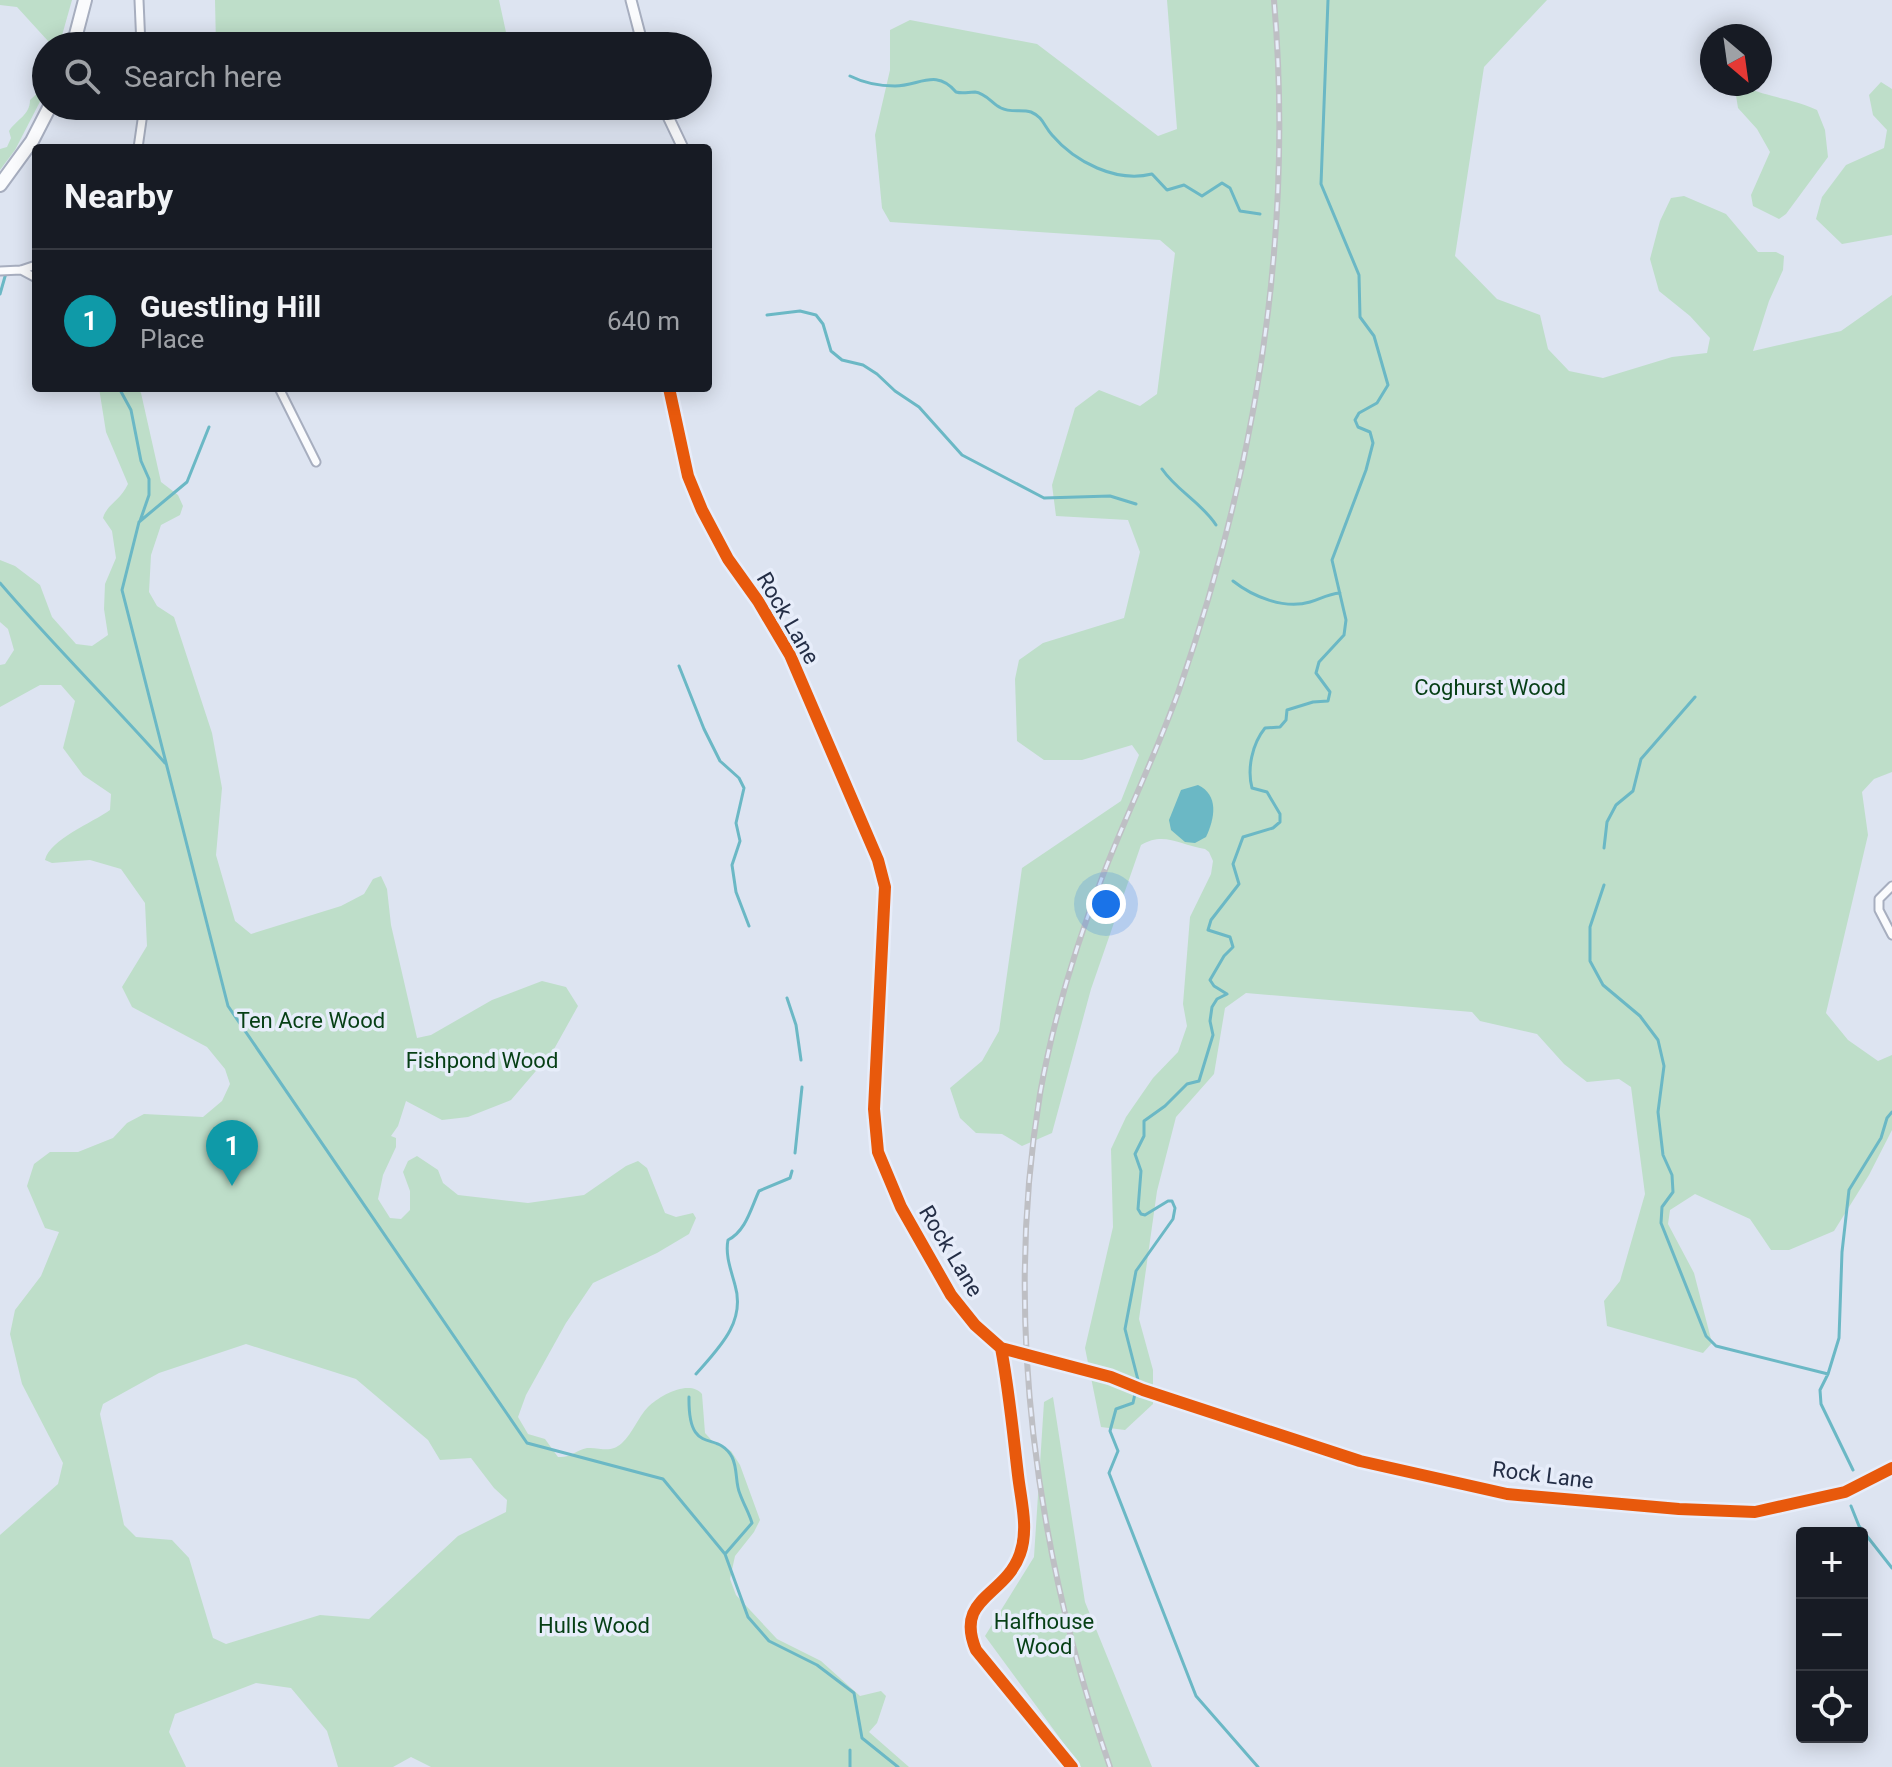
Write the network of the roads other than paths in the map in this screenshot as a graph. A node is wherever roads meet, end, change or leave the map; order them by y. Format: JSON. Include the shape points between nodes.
{"nodes":[{"id":1,"x":85,"y":0,"type":"edge"},
{"id":2,"x":139,"y":0,"type":"edge"},
{"id":3,"x":631,"y":0,"type":"edge"},
{"id":4,"x":77,"y":32,"type":"edge"},
{"id":5,"x":140,"y":32,"type":"edge"},
{"id":6,"x":639,"y":32,"type":"edge"},
{"id":7,"x":43,"y":120,"type":"edge"},
{"id":8,"x":142,"y":120,"type":"edge"},
{"id":9,"x":670,"y":120,"type":"edge"},
{"id":10,"x":139,"y":144,"type":"edge"},
{"id":11,"x":681,"y":144,"type":"edge"},
{"id":12,"x":0,"y":185,"type":"edge"},
{"id":13,"x":32,"y":266,"type":"edge"},
{"id":14,"x":21,"y":270,"type":"junction"},
{"id":15,"x":0,"y":271,"type":"edge"},
{"id":16,"x":32,"y":276,"type":"edge"},
{"id":17,"x":281,"y":392,"type":"edge"},
{"id":18,"x":670,"y":392,"type":"edge"},
{"id":19,"x":316,"y":462,"type":"dead end"},
{"id":20,"x":1892,"y":886,"type":"edge"},
{"id":21,"x":1892,"y":935,"type":"edge"},
{"id":22,"x":1001,"y":1348,"type":"junction"},
{"id":23,"x":1892,"y":1468,"type":"edge"},
{"id":24,"x":1072,"y":1767,"type":"edge"}],
"edges":[{"from":1,"to":4,"type":"highway"},
{"from":2,"to":5,"type":"street"},
{"from":3,"to":6,"type":"street"},
{"from":7,"to":12,"type":"highway"},
{"from":8,"to":10,"type":"street"},
{"from":9,"to":11,"type":"street"},
{"from":13,"to":14,"type":"street"},
{"from":14,"to":15,"type":"street"},
{"from":14,"to":16,"type":"street"},
{"from":17,"to":19,"type":"street"},
{"from":18,"to":22,"type":"street","name":"Rock Lane","via":[[688,476],[702,510],[790,655],[878,860],[885,887],[874,1109],[878,1152],[890,1185],[951,1295]]},
{"from":20,"to":21,"type":"street","via":[[1879,899]]},
{"from":22,"to":23,"type":"street","name":"Rock Lane","via":[[1111,1377],[1360,1461],[1507,1494],[1755,1512],[1845,1492]]},
{"from":22,"to":24,"type":"street","via":[[1025,1537],[1010,1574],[974,1609],[970,1636]]}]}
